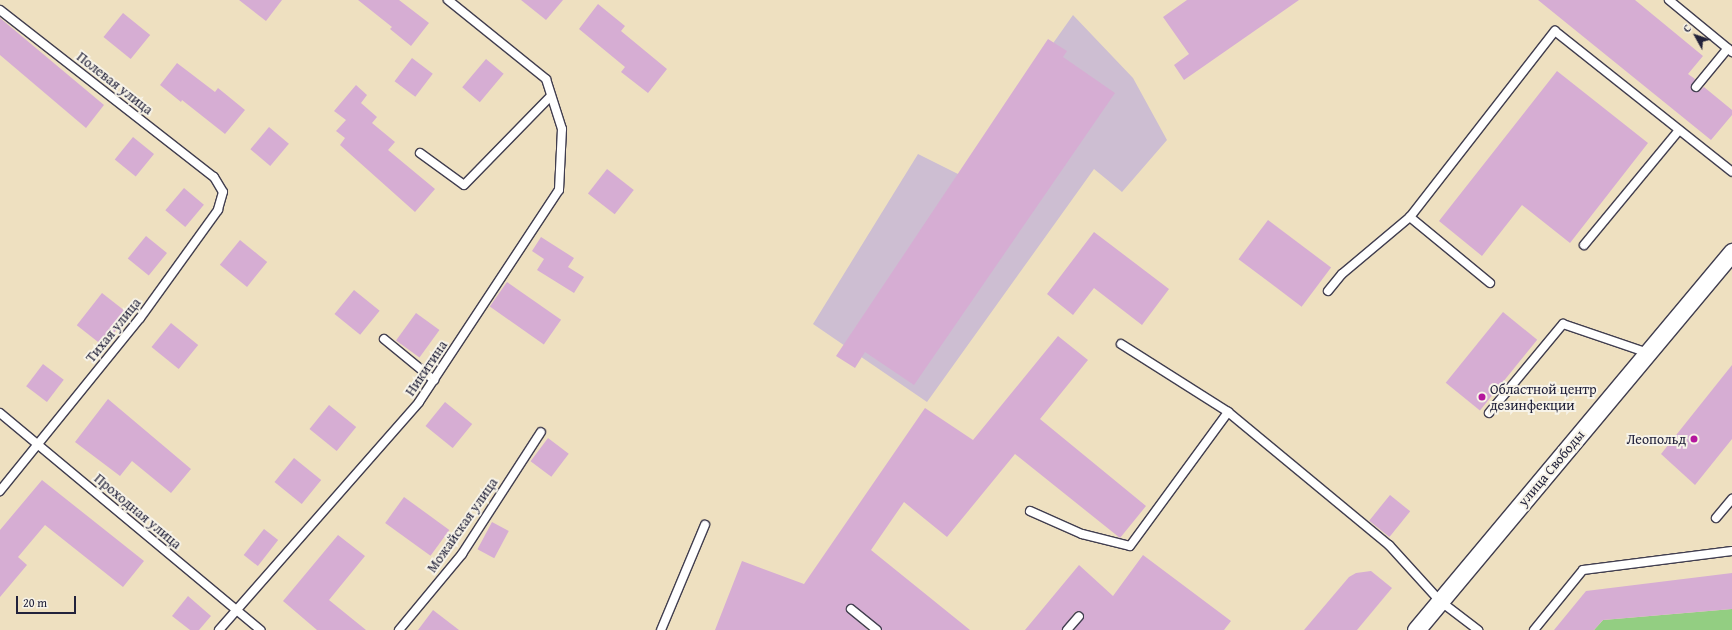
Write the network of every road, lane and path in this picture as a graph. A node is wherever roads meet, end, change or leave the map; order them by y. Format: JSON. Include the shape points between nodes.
{"nodes":[{"id":1,"x":448,"y":0,"type":"edge"},
{"id":2,"x":1669,"y":0,"type":"edge"},
{"id":3,"x":0,"y":10,"type":"edge"},
{"id":4,"x":1730,"y":50,"type":"edge"},
{"id":5,"x":1696,"y":87,"type":"dead end"},
{"id":6,"x":551,"y":96,"type":"junction"},
{"id":7,"x":1679,"y":130,"type":"junction"},
{"id":8,"x":420,"y":153,"type":"dead end"},
{"id":9,"x":1732,"y":172,"type":"edge"},
{"id":10,"x":214,"y":177,"type":"joint"},
{"id":11,"x":1410,"y":217,"type":"junction"},
{"id":12,"x":1584,"y":245,"type":"dead end"},
{"id":13,"x":1732,"y":252,"type":"edge"},
{"id":14,"x":1490,"y":283,"type":"dead end"},
{"id":15,"x":1328,"y":291,"type":"dead end"},
{"id":16,"x":384,"y":339,"type":"dead end"},
{"id":17,"x":1121,"y":344,"type":"dead end"},
{"id":18,"x":1648,"y":353,"type":"junction"},
{"id":19,"x":434,"y":380,"type":"junction"},
{"id":20,"x":1228,"y":412,"type":"junction"},
{"id":21,"x":0,"y":413,"type":"edge"},
{"id":22,"x":1489,"y":413,"type":"dead end"},
{"id":23,"x":541,"y":432,"type":"dead end"},
{"id":24,"x":37,"y":444,"type":"junction"},
{"id":25,"x":0,"y":491,"type":"edge"},
{"id":26,"x":1732,"y":499,"type":"edge"},
{"id":27,"x":1030,"y":511,"type":"dead end"},
{"id":28,"x":1716,"y":518,"type":"dead end"},
{"id":29,"x":705,"y":525,"type":"dead end"},
{"id":30,"x":1732,"y":551,"type":"edge"},
{"id":31,"x":1440,"y":601,"type":"junction"},
{"id":32,"x":235,"y":609,"type":"junction"},
{"id":33,"x":851,"y":609,"type":"dead end"},
{"id":34,"x":1079,"y":616,"type":"dead end"},
{"id":35,"x":219,"y":630,"type":"edge"},
{"id":36,"x":260,"y":630,"type":"edge"},
{"id":37,"x":399,"y":630,"type":"edge"},
{"id":38,"x":661,"y":630,"type":"edge"},
{"id":39,"x":877,"y":630,"type":"edge"},
{"id":40,"x":1067,"y":630,"type":"edge"},
{"id":41,"x":1416,"y":630,"type":"edge"},
{"id":42,"x":1478,"y":630,"type":"edge"},
{"id":43,"x":1534,"y":630,"type":"edge"}],
"edges":[{"from":1,"to":6,"type":"lane","name":"Никитина","via":[[546,79]]},
{"from":2,"to":4,"type":"lane"},
{"from":3,"to":10,"type":"lane","name":"Полевая улица"},
{"from":4,"to":5,"type":"lane"},
{"from":6,"to":8,"type":"lane","via":[[464,185]]},
{"from":6,"to":19,"type":"lane","name":"Никитина","via":[[562,129],[559,190]]},
{"from":7,"to":9,"type":"lane"},
{"from":7,"to":11,"type":"lane","via":[[1555,31]]},
{"from":7,"to":12,"type":"lane"},
{"from":10,"to":24,"type":"lane","name":"Тихая улица","via":[[223,192],[218,210],[140,318]]},
{"from":11,"to":14,"type":"lane"},
{"from":11,"to":15,"type":"lane","via":[[1342,274]]},
{"from":13,"to":18,"type":"street","name":"улица Свободы"},
{"from":16,"to":19,"type":"lane"},
{"from":17,"to":20,"type":"lane"},
{"from":18,"to":22,"type":"lane","via":[[1563,324]]},
{"from":18,"to":31,"type":"street","name":"улица Свободы"},
{"from":19,"to":32,"type":"lane","name":"Никитина","via":[[419,402]]},
{"from":20,"to":27,"type":"lane","via":[[1130,546],[1082,534]]},
{"from":20,"to":31,"type":"lane","via":[[1389,545]]},
{"from":21,"to":24,"type":"lane","name":"Проходная улица"},
{"from":23,"to":37,"type":"lane","name":"Можайская улица","via":[[462,554]]},
{"from":24,"to":25,"type":"lane","name":"Тихая улица"},
{"from":24,"to":32,"type":"lane","name":"Проходная улица"},
{"from":26,"to":28,"type":"lane"},
{"from":29,"to":38,"type":"lane"},
{"from":30,"to":43,"type":"lane","via":[[1582,570]]},
{"from":31,"to":41,"type":"street","name":"улица Свободы"},
{"from":31,"to":42,"type":"lane"},
{"from":32,"to":35,"type":"lane","name":"Никитина"},
{"from":32,"to":36,"type":"lane","name":"Проходная улица"},
{"from":33,"to":39,"type":"lane"},
{"from":34,"to":40,"type":"lane"}]}
